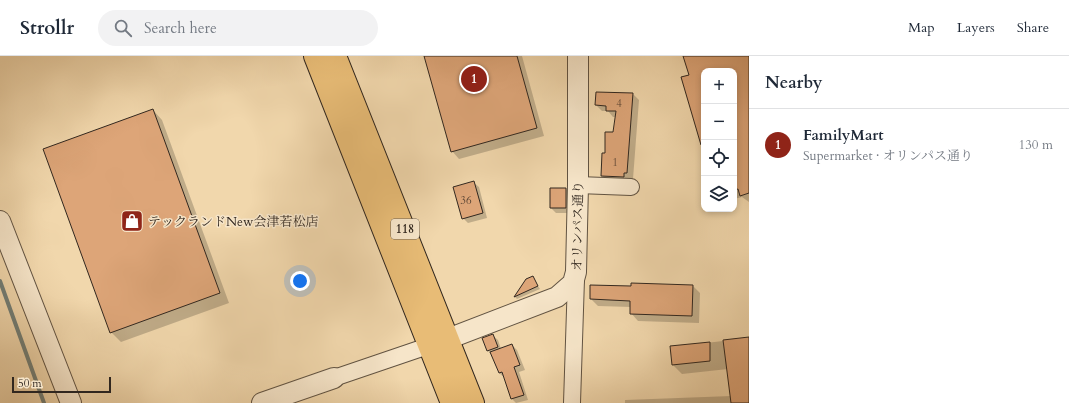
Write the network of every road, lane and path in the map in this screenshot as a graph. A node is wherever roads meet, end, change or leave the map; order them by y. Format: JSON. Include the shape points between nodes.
{"nodes":[{"id":1,"x":315,"y":56,"type":"edge"},
{"id":2,"x":335,"y":56,"type":"edge"},
{"id":3,"x":578,"y":56,"type":"edge"},
{"id":4,"x":578,"y":186,"type":"junction"},
{"id":5,"x":631,"y":187,"type":"dead end"},
{"id":6,"x":0,"y":221,"type":"edge"},
{"id":7,"x":576,"y":279,"type":"junction"},
{"id":8,"x":449,"y":338,"type":"junction"},
{"id":9,"x":428,"y":346,"type":"junction"},
{"id":10,"x":334,"y":378,"type":"joint"},
{"id":11,"x":71,"y":403,"type":"edge"},
{"id":12,"x":262,"y":403,"type":"edge"},
{"id":13,"x":452,"y":403,"type":"edge"},
{"id":14,"x":473,"y":403,"type":"edge"},
{"id":15,"x":572,"y":403,"type":"edge"}],
"edges":[{"from":1,"to":9,"type":"highway","number":"118"},
{"from":2,"to":8,"type":"highway","number":"118"},
{"from":3,"to":4,"type":"street","name":"オリンパス通り"},
{"from":4,"to":5,"type":"street"},
{"from":4,"to":7,"type":"street","name":"オリンパス通り"},
{"from":6,"to":11,"type":"street"},
{"from":7,"to":8,"type":"street","name":"オリンパス通り","via":[[557,297]]},
{"from":7,"to":15,"type":"street"},
{"from":8,"to":9,"type":"street","name":"オリンパス通り"},
{"from":8,"to":14,"type":"highway","number":"118"},
{"from":9,"to":10,"type":"street"},
{"from":9,"to":13,"type":"highway","number":"118"},
{"from":10,"to":12,"type":"street"}]}
